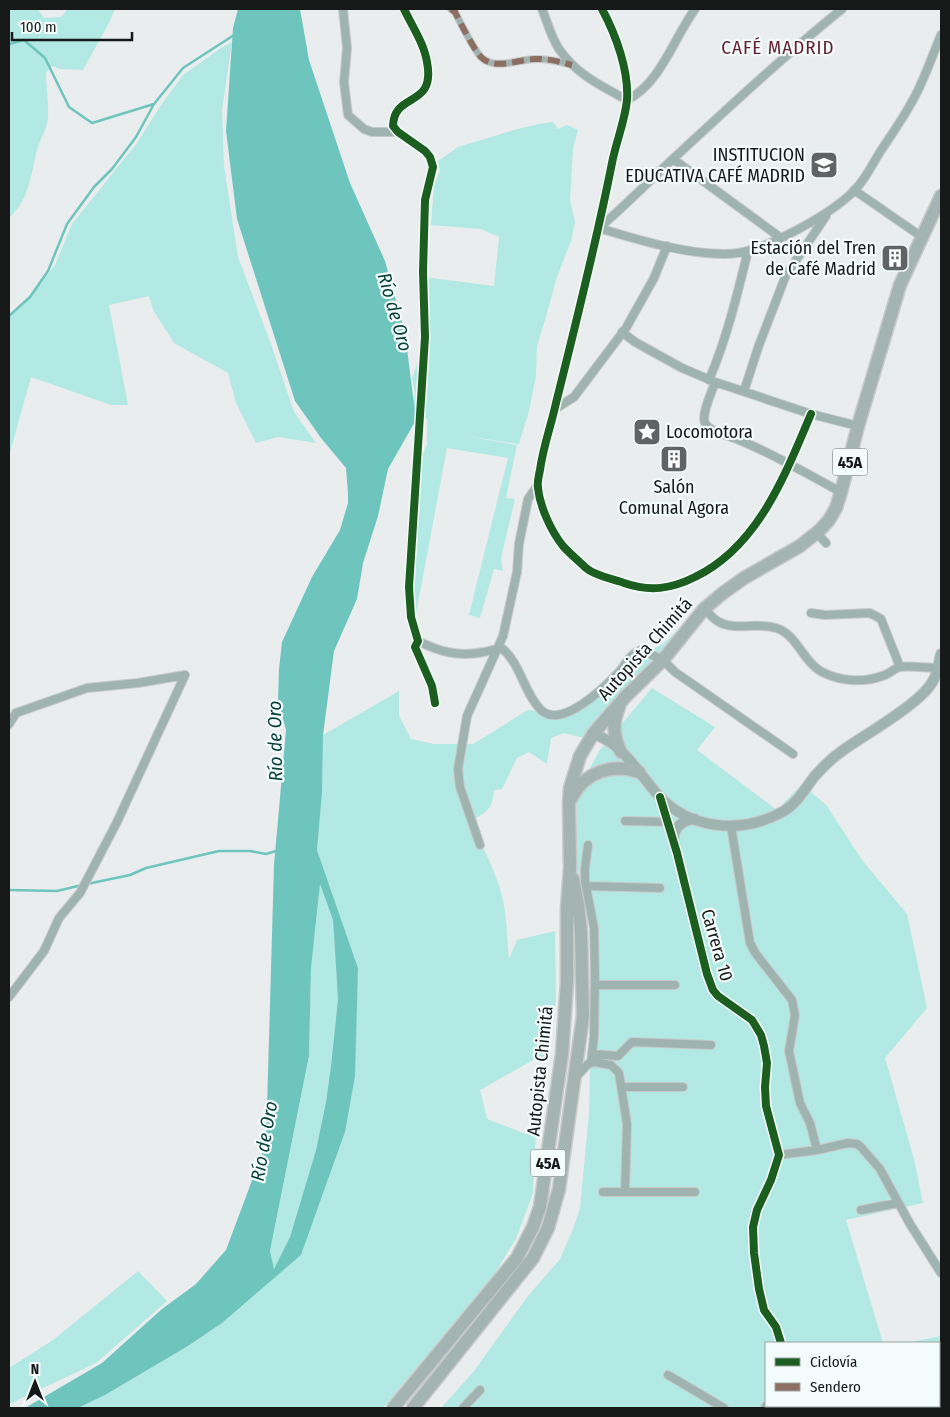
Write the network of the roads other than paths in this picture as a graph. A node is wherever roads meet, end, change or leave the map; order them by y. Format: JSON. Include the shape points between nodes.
{"nodes":[{"id":1,"x":344,"y":9,"type":"edge"},
{"id":2,"x":404,"y":9,"type":"edge"},
{"id":3,"x":542,"y":9,"type":"edge"},
{"id":4,"x":602,"y":9,"type":"edge"},
{"id":5,"x":695,"y":9,"type":"edge"},
{"id":6,"x":842,"y":9,"type":"edge"},
{"id":7,"x":454,"y":10,"type":"edge"},
{"id":8,"x":941,"y":35,"type":"edge"},
{"id":9,"x":572,"y":66,"type":"junction"},
{"id":10,"x":627,"y":100,"type":"junction"},
{"id":11,"x":398,"y":132,"type":"junction"},
{"id":12,"x":673,"y":159,"type":"junction"},
{"id":13,"x":854,"y":190,"type":"junction"},
{"id":14,"x":941,"y":196,"type":"edge"},
{"id":15,"x":828,"y":212,"type":"junction"},
{"id":16,"x":599,"y":228,"type":"junction"},
{"id":17,"x":922,"y":237,"type":"junction"},
{"id":18,"x":781,"y":238,"type":"junction"},
{"id":19,"x":668,"y":246,"type":"junction"},
{"id":20,"x":748,"y":251,"type":"junction"},
{"id":21,"x":622,"y":332,"type":"junction"},
{"id":22,"x":712,"y":381,"type":"junction"},
{"id":23,"x":744,"y":391,"type":"junction"},
{"id":24,"x":555,"y":409,"type":"junction"},
{"id":25,"x":811,"y":414,"type":"junction"},
{"id":26,"x":858,"y":426,"type":"junction"},
{"id":27,"x":789,"y":465,"type":"junction"},
{"id":28,"x":537,"y":486,"type":"junction"},
{"id":29,"x":841,"y":492,"type":"junction"},
{"id":30,"x":817,"y":533,"type":"junction"},
{"id":31,"x":826,"y":543,"type":"dead end"},
{"id":32,"x":704,"y":609,"type":"junction"},
{"id":33,"x":811,"y":613,"type":"dead end"},
{"id":34,"x":418,"y":641,"type":"junction"},
{"id":35,"x":497,"y":648,"type":"junction"},
{"id":36,"x":941,"y":654,"type":"edge"},
{"id":37,"x":663,"y":660,"type":"junction"},
{"id":38,"x":900,"y":667,"type":"junction"},
{"id":39,"x":937,"y":668,"type":"junction"},
{"id":40,"x":626,"y":696,"type":"junction"},
{"id":41,"x":435,"y":704,"type":"dead end"},
{"id":42,"x":10,"y":720,"type":"edge"},
{"id":43,"x":593,"y":734,"type":"junction"},
{"id":44,"x":622,"y":752,"type":"junction"},
{"id":45,"x":793,"y":754,"type":"dead end"},
{"id":46,"x":639,"y":772,"type":"junction"},
{"id":47,"x":660,"y":797,"type":"junction"},
{"id":48,"x":569,"y":803,"type":"junction"},
{"id":49,"x":695,"y":819,"type":"junction"},
{"id":50,"x":625,"y":821,"type":"dead end"},
{"id":51,"x":667,"y":822,"type":"junction"},
{"id":52,"x":731,"y":826,"type":"junction"},
{"id":53,"x":674,"y":843,"type":"junction"},
{"id":54,"x":480,"y":845,"type":"dead end"},
{"id":55,"x":588,"y":845,"type":"dead end"},
{"id":56,"x":570,"y":868,"type":"junction"},
{"id":57,"x":586,"y":886,"type":"junction"},
{"id":58,"x":660,"y":888,"type":"dead end"},
{"id":59,"x":595,"y":985,"type":"junction"},
{"id":60,"x":675,"y":985,"type":"dead end"},
{"id":61,"x":9,"y":998,"type":"edge"},
{"id":62,"x":711,"y":1044,"type":"dead end"},
{"id":63,"x":592,"y":1058,"type":"junction"},
{"id":64,"x":576,"y":1078,"type":"junction"},
{"id":65,"x":621,"y":1087,"type":"junction"},
{"id":66,"x":683,"y":1087,"type":"dead end"},
{"id":67,"x":817,"y":1150,"type":"junction"},
{"id":68,"x":779,"y":1155,"type":"junction"},
{"id":69,"x":603,"y":1192,"type":"dead end"},
{"id":70,"x":625,"y":1192,"type":"junction"},
{"id":71,"x":695,"y":1192,"type":"dead end"},
{"id":72,"x":898,"y":1203,"type":"junction"},
{"id":73,"x":861,"y":1210,"type":"dead end"},
{"id":74,"x":941,"y":1273,"type":"edge"},
{"id":75,"x":781,"y":1342,"type":"edge"},
{"id":76,"x":668,"y":1375,"type":"dead end"},
{"id":77,"x":480,"y":1390,"type":"dead end"},
{"id":78,"x":393,"y":1408,"type":"edge"},
{"id":79,"x":413,"y":1408,"type":"edge"},
{"id":80,"x":463,"y":1408,"type":"edge"},
{"id":81,"x":724,"y":1408,"type":"edge"}],
"edges":[{"from":1,"to":11,"type":"street","via":[[347,48],[344,82],[348,115],[372,132]]},
{"from":2,"to":11,"type":"street","via":[[423,48],[428,73],[425,90],[417,98],[402,104],[393,116],[393,126]]},
{"from":3,"to":9,"type":"street","via":[[558,47]]},
{"from":4,"to":10,"type":"street","via":[[613,28],[624,69]]},
{"from":5,"to":10,"type":"street","via":[[651,82]]},
{"from":6,"to":12,"type":"street"},
{"from":7,"to":9,"type":"street","via":[[480,57],[488,62],[538,58]]},
{"from":8,"to":13,"type":"street","via":[[914,98],[868,174]]},
{"from":9,"to":10,"type":"street"},
{"from":10,"to":16,"type":"street"},
{"from":11,"to":34,"type":"street","via":[[425,151],[433,167],[425,200],[425,337],[409,587],[411,617]]},
{"from":12,"to":16,"type":"street"},
{"from":12,"to":18,"type":"street"},
{"from":13,"to":15,"type":"street"},
{"from":13,"to":17,"type":"street"},
{"from":14,"to":17,"type":"highway","name":"Autopista Chimitá","number":"45A"},
{"from":15,"to":18,"type":"street"},
{"from":15,"to":23,"type":"street","via":[[786,275]]},
{"from":16,"to":19,"type":"street"},
{"from":16,"to":24,"type":"street"},
{"from":17,"to":26,"type":"highway","name":"Autopista Chimitá","number":"45A","via":[[900,284]]},
{"from":18,"to":20,"type":"street"},
{"from":19,"to":20,"type":"street","via":[[725,254]]},
{"from":19,"to":21,"type":"street","via":[[654,278]]},
{"from":20,"to":22,"type":"street"},
{"from":21,"to":22,"type":"street","via":[[634,342]]},
{"from":21,"to":24,"type":"street","via":[[574,397]]},
{"from":22,"to":23,"type":"street"},
{"from":22,"to":27,"type":"street","via":[[705,424]]},
{"from":23,"to":25,"type":"street"},
{"from":24,"to":28,"type":"street"},
{"from":25,"to":26,"type":"street"},
{"from":25,"to":27,"type":"street"},
{"from":26,"to":29,"type":"highway","name":"Autopista Chimitá","number":"45A"},
{"from":27,"to":28,"type":"street","via":[[765,510],[725,559],[681,584],[652,590],[589,571],[562,545],[547,518]]},
{"from":27,"to":29,"type":"street"},
{"from":28,"to":35,"type":"street","via":[[528,499],[517,572],[503,636]]},
{"from":29,"to":30,"type":"highway","name":"Autopista Chimitá","number":"45A","via":[[829,520]]},
{"from":30,"to":31,"type":"street"},
{"from":30,"to":32,"type":"highway","name":"Autopista Chimitá","number":"45A","via":[[744,578]]},
{"from":32,"to":37,"type":"highway","name":"Autopista Chimitá","number":"45A"},
{"from":32,"to":38,"type":"street","via":[[724,624],[763,625],[782,630],[821,672],[842,680],[866,680]]},
{"from":33,"to":38,"type":"street","via":[[876,615],[881,619]]},
{"from":34,"to":35,"type":"street","via":[[438,651],[484,652]]},
{"from":34,"to":41,"type":"street","via":[[415,648],[432,686]]},
{"from":35,"to":37,"type":"street","via":[[509,654],[534,700],[542,711],[552,716],[569,713],[597,694],[636,651],[641,650]]},
{"from":35,"to":54,"type":"street","via":[[467,716],[458,769],[460,787]]},
{"from":36,"to":39,"type":"street"},
{"from":37,"to":40,"type":"highway","name":"Autopista Chimitá","number":"45A"},
{"from":37,"to":45,"type":"street","via":[[675,672]]},
{"from":38,"to":39,"type":"street"},
{"from":39,"to":52,"type":"street","via":[[934,679],[923,693],[840,752],[786,809],[769,819]]},
{"from":40,"to":43,"type":"highway","name":"Autopista Chimitá","number":"45A"},
{"from":40,"to":44,"type":"highway","via":[[618,707],[614,725]]},
{"from":42,"to":61,"type":"street","via":[[16,713],[87,688],[138,684],[185,675],[117,822],[80,893],[59,918],[44,951]]},
{"from":43,"to":44,"type":"street"},
{"from":43,"to":48,"type":"highway","name":"Autopista Chimitá","number":"45A","via":[[575,771]]},
{"from":44,"to":46,"type":"street"},
{"from":46,"to":47,"type":"street"},
{"from":46,"to":48,"type":"highway","via":[[619,768],[598,772],[580,785]]},
{"from":47,"to":49,"type":"street","via":[[677,811]]},
{"from":47,"to":51,"type":"street","name":"Carrera 10"},
{"from":48,"to":56,"type":"highway","name":"Autopista Chimitá","number":"45A"},
{"from":49,"to":52,"type":"street","via":[[720,827]]},
{"from":49,"to":53,"type":"street","via":[[686,820],[678,826],[673,834]]},
{"from":50,"to":51,"type":"street"},
{"from":51,"to":53,"type":"street","name":"Carrera 10"},
{"from":52,"to":67,"type":"street","via":[[750,943],[794,1005],[789,1051],[800,1103],[810,1123]]},
{"from":53,"to":68,"type":"street","name":"Carrera 10","via":[[713,990],[723,1001],[752,1020],[761,1035],[767,1063],[766,1106]]},
{"from":55,"to":57,"type":"street"},
{"from":56,"to":64,"type":"highway","name":"Autopista Chimitá","number":"45A","via":[[576,886],[583,976],[583,1016]]},
{"from":56,"to":78,"type":"highway","name":"Autopista Chimitá","number":"45A","via":[[562,1054],[540,1207],[517,1258]]},
{"from":57,"to":58,"type":"street"},
{"from":57,"to":59,"type":"street","via":[[594,928]]},
{"from":59,"to":60,"type":"street"},
{"from":59,"to":63,"type":"street"},
{"from":62,"to":63,"type":"street","via":[[632,1042],[618,1056]]},
{"from":63,"to":64,"type":"street"},
{"from":63,"to":65,"type":"street","via":[[615,1067]]},
{"from":64,"to":79,"type":"highway","name":"Autopista Chimitá","number":"45A","via":[[559,1189],[541,1244]]},
{"from":65,"to":66,"type":"street"},
{"from":65,"to":70,"type":"street","via":[[627,1124]]},
{"from":67,"to":68,"type":"street"},
{"from":67,"to":72,"type":"street","via":[[848,1143],[861,1147],[880,1170]]},
{"from":68,"to":75,"type":"street","via":[[753,1227],[764,1310],[776,1327]]},
{"from":69,"to":70,"type":"street"},
{"from":70,"to":71,"type":"street"},
{"from":72,"to":73,"type":"street"},
{"from":72,"to":74,"type":"street"},
{"from":76,"to":81,"type":"street"},
{"from":77,"to":80,"type":"street"}]}
